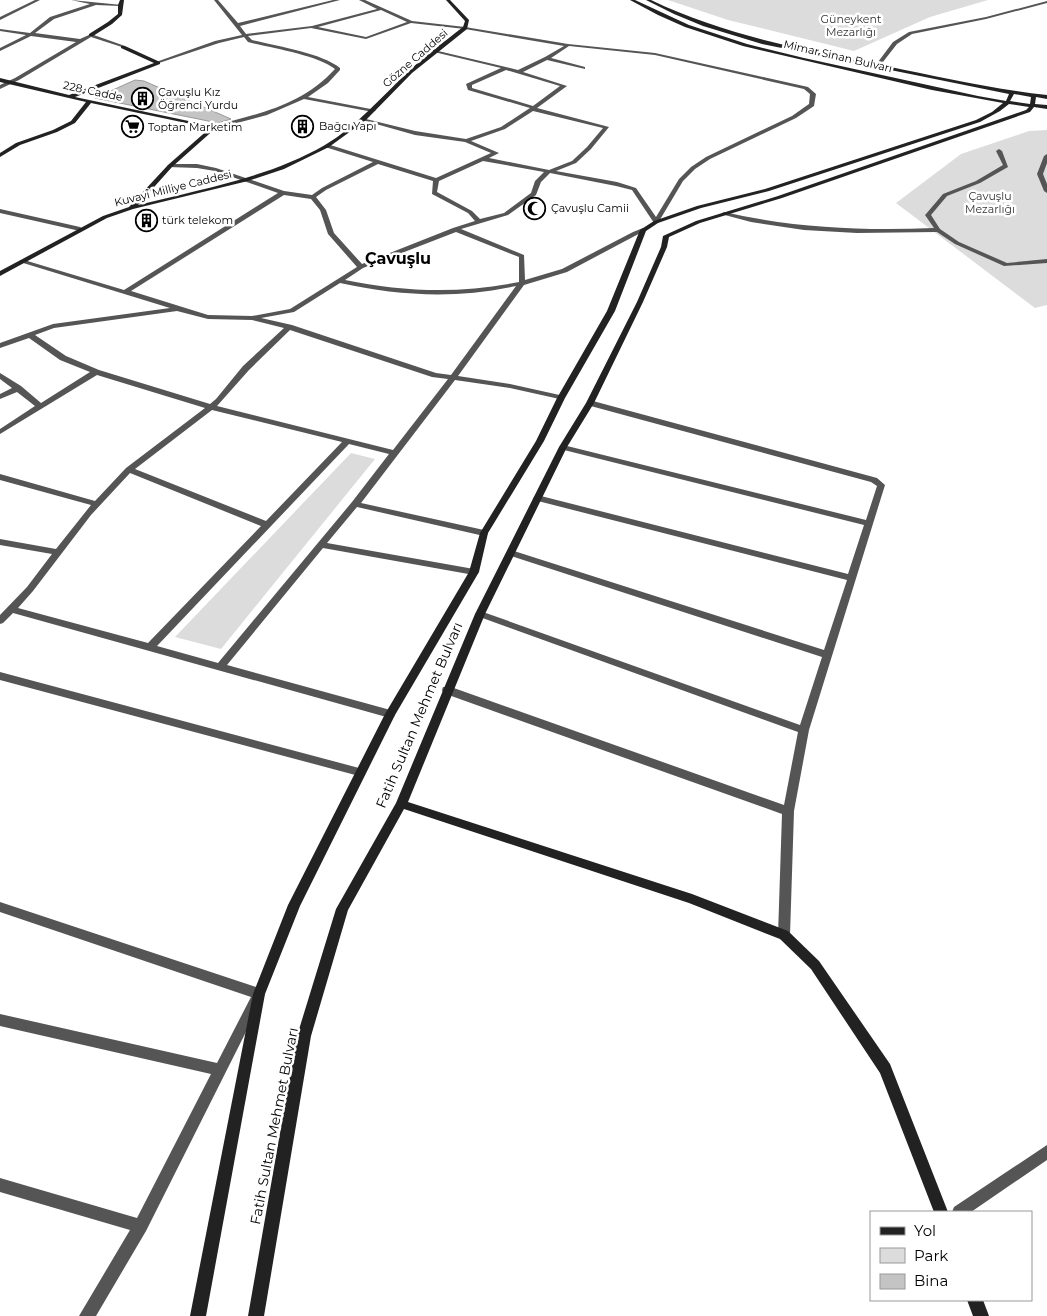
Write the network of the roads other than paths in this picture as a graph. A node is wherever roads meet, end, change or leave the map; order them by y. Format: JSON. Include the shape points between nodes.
{"nodes":[{"id":1,"x":38,"y":0,"type":"edge"},
{"id":2,"x":73,"y":0,"type":"edge"},
{"id":3,"x":111,"y":0,"type":"edge"},
{"id":4,"x":216,"y":0,"type":"edge"},
{"id":5,"x":338,"y":0,"type":"edge"},
{"id":6,"x":361,"y":0,"type":"edge"},
{"id":7,"x":448,"y":0,"type":"edge"},
{"id":8,"x":632,"y":0,"type":"edge"},
{"id":9,"x":648,"y":0,"type":"edge"},
{"id":10,"x":121,"y":2,"type":"edge"},
{"id":11,"x":1047,"y":2,"type":"edge"},
{"id":12,"x":95,"y":4,"type":"junction"},
{"id":13,"x":381,"y":9,"type":"junction"},
{"id":14,"x":0,"y":19,"type":"edge"},
{"id":15,"x":411,"y":22,"type":"junction"},
{"id":16,"x":237,"y":25,"type":"junction"},
{"id":17,"x":311,"y":27,"type":"junction"},
{"id":18,"x":465,"y":28,"type":"junction"},
{"id":19,"x":0,"y":30,"type":"edge"},
{"id":20,"x":31,"y":34,"type":"junction"},
{"id":21,"x":91,"y":35,"type":"junction"},
{"id":22,"x":246,"y":35,"type":"junction"},
{"id":23,"x":80,"y":41,"type":"junction"},
{"id":24,"x":568,"y":45,"type":"junction"},
{"id":25,"x":123,"y":47,"type":"joint"},
{"id":26,"x":0,"y":50,"type":"edge"},
{"id":27,"x":436,"y":51,"type":"junction"},
{"id":28,"x":547,"y":58,"type":"junction"},
{"id":29,"x":158,"y":64,"type":"junction"},
{"id":30,"x":877,"y":66,"type":"junction"},
{"id":31,"x":506,"y":68,"type":"junction"},
{"id":32,"x":583,"y":68,"type":"dead end"},
{"id":33,"x":518,"y":72,"type":"junction"},
{"id":34,"x":0,"y":80,"type":"edge"},
{"id":35,"x":9,"y":82,"type":"junction"},
{"id":36,"x":0,"y":86,"type":"edge"},
{"id":37,"x":1012,"y":93,"type":"junction"},
{"id":38,"x":1034,"y":96,"type":"junction"},
{"id":39,"x":69,"y":97,"type":"junction"},
{"id":40,"x":1047,"y":97,"type":"edge"},
{"id":41,"x":305,"y":98,"type":"junction"},
{"id":42,"x":90,"y":101,"type":"junction"},
{"id":43,"x":1009,"y":102,"type":"junction"},
{"id":44,"x":1032,"y":106,"type":"junction"},
{"id":45,"x":1047,"y":107,"type":"edge"},
{"id":46,"x":534,"y":108,"type":"junction"},
{"id":47,"x":372,"y":110,"type":"junction"},
{"id":48,"x":364,"y":119,"type":"junction"},
{"id":49,"x":214,"y":127,"type":"junction"},
{"id":50,"x":466,"y":141,"type":"junction"},
{"id":51,"x":327,"y":146,"type":"junction"},
{"id":52,"x":999,"y":151,"type":"dead end"},
{"id":53,"x":0,"y":155,"type":"edge"},
{"id":54,"x":1047,"y":156,"type":"edge"},
{"id":55,"x":483,"y":159,"type":"junction"},
{"id":56,"x":378,"y":161,"type":"junction"},
{"id":57,"x":170,"y":166,"type":"junction"},
{"id":58,"x":548,"y":172,"type":"junction"},
{"id":59,"x":246,"y":180,"type":"junction"},
{"id":60,"x":436,"y":180,"type":"junction"},
{"id":61,"x":1047,"y":191,"type":"edge"},
{"id":62,"x":283,"y":193,"type":"junction"},
{"id":63,"x":313,"y":198,"type":"junction"},
{"id":64,"x":131,"y":208,"type":"junction"},
{"id":65,"x":0,"y":211,"type":"edge"},
{"id":66,"x":724,"y":214,"type":"junction"},
{"id":67,"x":479,"y":222,"type":"junction"},
{"id":68,"x":656,"y":222,"type":"junction"},
{"id":69,"x":80,"y":229,"type":"junction"},
{"id":70,"x":456,"y":229,"type":"junction"},
{"id":71,"x":643,"y":230,"type":"junction"},
{"id":72,"x":938,"y":230,"type":"junction"},
{"id":73,"x":22,"y":261,"type":"junction"},
{"id":74,"x":1047,"y":261,"type":"edge"},
{"id":75,"x":361,"y":268,"type":"junction"},
{"id":76,"x":0,"y":274,"type":"edge"},
{"id":77,"x":340,"y":281,"type":"junction"},
{"id":78,"x":522,"y":283,"type":"junction"},
{"id":79,"x":125,"y":292,"type":"junction"},
{"id":80,"x":180,"y":308,"type":"junction"},
{"id":81,"x":252,"y":318,"type":"junction"},
{"id":82,"x":289,"y":327,"type":"junction"},
{"id":83,"x":30,"y":334,"type":"junction"},
{"id":84,"x":0,"y":346,"type":"edge"},
{"id":85,"x":96,"y":372,"type":"junction"},
{"id":86,"x":0,"y":375,"type":"edge"},
{"id":87,"x":453,"y":378,"type":"junction"},
{"id":88,"x":18,"y":388,"type":"junction"},
{"id":89,"x":0,"y":397,"type":"edge"},
{"id":90,"x":561,"y":398,"type":"junction"},
{"id":91,"x":590,"y":403,"type":"junction"},
{"id":92,"x":41,"y":407,"type":"junction"},
{"id":93,"x":210,"y":407,"type":"junction"},
{"id":94,"x":0,"y":432,"type":"edge"},
{"id":95,"x":347,"y":442,"type":"junction"},
{"id":96,"x":563,"y":447,"type":"junction"},
{"id":97,"x":394,"y":453,"type":"junction"},
{"id":98,"x":129,"y":470,"type":"junction"},
{"id":99,"x":0,"y":477,"type":"edge"},
{"id":100,"x":537,"y":498,"type":"junction"},
{"id":101,"x":96,"y":504,"type":"junction"},
{"id":102,"x":355,"y":504,"type":"junction"},
{"id":103,"x":868,"y":523,"type":"junction"},
{"id":104,"x":267,"y":525,"type":"junction"},
{"id":105,"x":484,"y":534,"type":"junction"},
{"id":106,"x":0,"y":542,"type":"edge"},
{"id":107,"x":321,"y":544,"type":"junction"},
{"id":108,"x":58,"y":552,"type":"junction"},
{"id":109,"x":511,"y":553,"type":"junction"},
{"id":110,"x":474,"y":572,"type":"junction"},
{"id":111,"x":850,"y":578,"type":"junction"},
{"id":112,"x":11,"y":609,"type":"junction"},
{"id":113,"x":480,"y":614,"type":"junction"},
{"id":114,"x":0,"y":621,"type":"edge"},
{"id":115,"x":150,"y":647,"type":"junction"},
{"id":116,"x":827,"y":655,"type":"junction"},
{"id":117,"x":220,"y":667,"type":"junction"},
{"id":118,"x":0,"y":676,"type":"edge"},
{"id":119,"x":447,"y":690,"type":"junction"},
{"id":120,"x":390,"y":714,"type":"junction"},
{"id":121,"x":804,"y":730,"type":"junction"},
{"id":122,"x":359,"y":772,"type":"junction"},
{"id":123,"x":401,"y":804,"type":"junction"},
{"id":124,"x":788,"y":811,"type":"junction"},
{"id":125,"x":0,"y":907,"type":"edge"},
{"id":126,"x":784,"y":935,"type":"junction"},
{"id":127,"x":259,"y":994,"type":"junction"},
{"id":128,"x":0,"y":1020,"type":"edge"},
{"id":129,"x":221,"y":1070,"type":"junction"},
{"id":130,"x":1047,"y":1152,"type":"edge"},
{"id":131,"x":0,"y":1185,"type":"edge"},
{"id":132,"x":941,"y":1211,"type":"edge"},
{"id":133,"x":960,"y":1211,"type":"edge"},
{"id":134,"x":140,"y":1226,"type":"junction"},
{"id":135,"x":975,"y":1301,"type":"edge"},
{"id":136,"x":87,"y":1316,"type":"edge"},
{"id":137,"x":198,"y":1316,"type":"edge"},
{"id":138,"x":256,"y":1316,"type":"edge"},
{"id":139,"x":981,"y":1316,"type":"edge"}],
"edges":[{"from":1,"to":14,"type":"street"},
{"from":2,"to":12,"type":"street"},
{"from":3,"to":10,"type":"main road"},
{"from":4,"to":16,"type":"street"},
{"from":5,"to":16,"type":"street"},
{"from":6,"to":13,"type":"street"},
{"from":7,"to":18,"type":"main road","name":"Gözne Caddesi","via":[[467,21]]},
{"from":8,"to":43,"type":"main road","name":"Mimar Sinan Bulvarı","via":[[652,12],[726,40],[869,74]]},
{"from":9,"to":30,"type":"main road","name":"Mimar Sinan Bulvarı","via":[[700,23],[738,35]]},
{"from":10,"to":12,"type":"street"},
{"from":10,"to":21,"type":"main road","via":[[120,14]]},
{"from":11,"to":30,"type":"street","via":[[911,33],[895,43]]},
{"from":12,"to":20,"type":"street","via":[[52,18]]},
{"from":13,"to":15,"type":"street"},
{"from":13,"to":17,"type":"street"},
{"from":15,"to":17,"type":"street","via":[[366,38]]},
{"from":15,"to":18,"type":"street"},
{"from":16,"to":22,"type":"street"},
{"from":17,"to":22,"type":"street"},
{"from":18,"to":24,"type":"street"},
{"from":18,"to":27,"type":"main road","name":"Gözne Caddesi"},
{"from":19,"to":20,"type":"street"},
{"from":20,"to":23,"type":"street"},
{"from":20,"to":26,"type":"street"},
{"from":21,"to":23,"type":"street"},
{"from":21,"to":25,"type":"street"},
{"from":22,"to":29,"type":"street"},
{"from":22,"to":41,"type":"street","via":[[250,41],[306,55],[338,69],[329,81]]},
{"from":23,"to":35,"type":"street"},
{"from":24,"to":28,"type":"street"},
{"from":24,"to":68,"type":"street","via":[[655,54],[806,88],[813,94],[812,105],[794,117],[708,158],[694,168],[681,180]]},
{"from":25,"to":29,"type":"main road"},
{"from":27,"to":31,"type":"street"},
{"from":27,"to":47,"type":"main road","name":"Gözne Caddesi"},
{"from":28,"to":32,"type":"street"},
{"from":28,"to":33,"type":"street"},
{"from":29,"to":39,"type":"main road"},
{"from":30,"to":37,"type":"main road","name":"Mimar Sinan Bulvarı"},
{"from":31,"to":33,"type":"street"},
{"from":31,"to":46,"type":"street","via":[[469,84],[470,89]]},
{"from":33,"to":46,"type":"street","via":[[564,86]]},
{"from":34,"to":35,"type":"main road","name":"228. Cadde"},
{"from":35,"to":36,"type":"street"},
{"from":35,"to":39,"type":"main road","name":"228. Cadde"},
{"from":37,"to":38,"type":"main road","name":"Mimar Sinan Bulvarı"},
{"from":37,"to":43,"type":"main road"},
{"from":38,"to":40,"type":"main road","name":"Mimar Sinan Bulvarı"},
{"from":38,"to":44,"type":"main road"},
{"from":39,"to":42,"type":"main road","name":"228. Cadde"},
{"from":41,"to":47,"type":"street"},
{"from":41,"to":49,"type":"street"},
{"from":42,"to":49,"type":"main road","name":"228. Cadde"},
{"from":42,"to":53,"type":"main road","via":[[73,122],[18,144]]},
{"from":43,"to":44,"type":"main road","name":"Mimar Sinan Bulvarı"},
{"from":43,"to":68,"type":"main road","via":[[978,121],[767,190],[699,207]]},
{"from":44,"to":45,"type":"main road","name":"Mimar Sinan Bulvarı"},
{"from":44,"to":66,"type":"main road","name":"Fatih Sultan Mehmet Bulvarı","via":[[1028,111]]},
{"from":46,"to":50,"type":"street","via":[[502,128]]},
{"from":46,"to":58,"type":"street","via":[[606,128],[574,162]]},
{"from":47,"to":48,"type":"main road","name":"Gözne Caddesi"},
{"from":48,"to":50,"type":"street","via":[[415,133]]},
{"from":48,"to":51,"type":"main road","name":"Gözne Caddesi"},
{"from":49,"to":57,"type":"main road"},
{"from":50,"to":55,"type":"street","via":[[496,153]]},
{"from":51,"to":56,"type":"street"},
{"from":51,"to":59,"type":"main road","name":"Gözne Caddesi","via":[[282,168]]},
{"from":52,"to":72,"type":"street","via":[[1006,166],[946,195],[928,215]]},
{"from":54,"to":61,"type":"street","via":[[1040,174]]},
{"from":55,"to":58,"type":"street"},
{"from":55,"to":60,"type":"street"},
{"from":56,"to":60,"type":"street"},
{"from":56,"to":63,"type":"street"},
{"from":57,"to":59,"type":"street","via":[[198,166]]},
{"from":57,"to":64,"type":"main road"},
{"from":58,"to":67,"type":"street","via":[[538,181],[534,194],[506,214]]},
{"from":58,"to":68,"type":"street","via":[[634,189]]},
{"from":59,"to":62,"type":"street"},
{"from":59,"to":64,"type":"main road","name":"Kuvayi Milliye Caddesi"},
{"from":60,"to":67,"type":"street","via":[[434,192],[470,212]]},
{"from":62,"to":63,"type":"street"},
{"from":62,"to":79,"type":"street"},
{"from":63,"to":75,"type":"street","via":[[323,210],[331,234]]},
{"from":64,"to":69,"type":"main road","name":"Kuvayi Milliye Caddesi"},
{"from":65,"to":69,"type":"street"},
{"from":66,"to":72,"type":"street","via":[[754,222],[816,230],[878,233]]},
{"from":66,"to":91,"type":"main road","name":"Fatih Sultan Mehmet Bulvarı","via":[[666,236],[640,302]]},
{"from":67,"to":70,"type":"street"},
{"from":68,"to":71,"type":"main road"},
{"from":69,"to":73,"type":"main road","name":"Kuvayi Milliye Caddesi"},
{"from":70,"to":75,"type":"street"},
{"from":70,"to":78,"type":"street","via":[[522,256]]},
{"from":71,"to":78,"type":"street","via":[[559,272]]},
{"from":71,"to":90,"type":"main road","via":[[611,311]]},
{"from":72,"to":74,"type":"street","via":[[957,243],[1006,265]]},
{"from":73,"to":76,"type":"main road","name":"Kuvayi Milliye Caddesi"},
{"from":73,"to":79,"type":"street"},
{"from":75,"to":77,"type":"street"},
{"from":77,"to":78,"type":"street","via":[[368,288],[454,293]]},
{"from":77,"to":81,"type":"street","via":[[292,311]]},
{"from":78,"to":87,"type":"street"},
{"from":79,"to":80,"type":"street"},
{"from":80,"to":81,"type":"street","via":[[208,317]]},
{"from":80,"to":83,"type":"street","via":[[53,326]]},
{"from":81,"to":82,"type":"street"},
{"from":82,"to":87,"type":"street","via":[[398,364]]},
{"from":82,"to":93,"type":"street"},
{"from":83,"to":84,"type":"street"},
{"from":83,"to":85,"type":"street","via":[[63,358]]},
{"from":85,"to":92,"type":"street"},
{"from":85,"to":93,"type":"street"},
{"from":86,"to":88,"type":"street"},
{"from":87,"to":90,"type":"street","via":[[510,386]]},
{"from":87,"to":97,"type":"street"},
{"from":88,"to":89,"type":"street"},
{"from":88,"to":92,"type":"street"},
{"from":90,"to":105,"type":"main road","via":[[540,441]]},
{"from":91,"to":96,"type":"main road","name":"Fatih Sultan Mehmet Bulvarı"},
{"from":91,"to":103,"type":"street","via":[[874,480],[881,485]]},
{"from":92,"to":94,"type":"street"},
{"from":93,"to":95,"type":"street"},
{"from":93,"to":98,"type":"street"},
{"from":95,"to":97,"type":"street"},
{"from":95,"to":104,"type":"street"},
{"from":96,"to":100,"type":"main road","name":"Fatih Sultan Mehmet Bulvarı"},
{"from":96,"to":103,"type":"street"},
{"from":97,"to":102,"type":"street"},
{"from":98,"to":101,"type":"street"},
{"from":98,"to":104,"type":"street"},
{"from":99,"to":101,"type":"street"},
{"from":100,"to":109,"type":"main road","name":"Fatih Sultan Mehmet Bulvarı"},
{"from":100,"to":111,"type":"street"},
{"from":101,"to":108,"type":"street"},
{"from":102,"to":105,"type":"street"},
{"from":102,"to":107,"type":"street"},
{"from":103,"to":111,"type":"street"},
{"from":104,"to":115,"type":"street"},
{"from":105,"to":110,"type":"main road"},
{"from":106,"to":108,"type":"street"},
{"from":107,"to":110,"type":"street"},
{"from":107,"to":117,"type":"street"},
{"from":108,"to":112,"type":"street"},
{"from":109,"to":113,"type":"main road","name":"Fatih Sultan Mehmet Bulvarı"},
{"from":109,"to":116,"type":"street"},
{"from":110,"to":120,"type":"main road"},
{"from":111,"to":116,"type":"street"},
{"from":112,"to":114,"type":"street"},
{"from":112,"to":115,"type":"street"},
{"from":113,"to":119,"type":"main road","name":"Fatih Sultan Mehmet Bulvarı"},
{"from":113,"to":121,"type":"street"},
{"from":115,"to":117,"type":"street"},
{"from":116,"to":121,"type":"street"},
{"from":117,"to":120,"type":"street"},
{"from":118,"to":122,"type":"street"},
{"from":119,"to":123,"type":"main road","name":"Fatih Sultan Mehmet Bulvarı"},
{"from":119,"to":124,"type":"street"},
{"from":120,"to":122,"type":"main road"},
{"from":121,"to":124,"type":"street"},
{"from":122,"to":127,"type":"main road","via":[[294,905]]},
{"from":123,"to":126,"type":"main road","via":[[692,899]]},
{"from":123,"to":138,"type":"main road","name":"Fatih Sultan Mehmet Bulvarı","via":[[342,910],[304,1036]]},
{"from":124,"to":126,"type":"street"},
{"from":125,"to":127,"type":"street"},
{"from":126,"to":132,"type":"main road","via":[[815,965],[885,1068]]},
{"from":127,"to":129,"type":"street"},
{"from":127,"to":137,"type":"main road"},
{"from":128,"to":129,"type":"street"},
{"from":129,"to":134,"type":"street"},
{"from":130,"to":133,"type":"street"},
{"from":131,"to":134,"type":"street"},
{"from":134,"to":136,"type":"street"},
{"from":135,"to":139,"type":"main road"}]}
